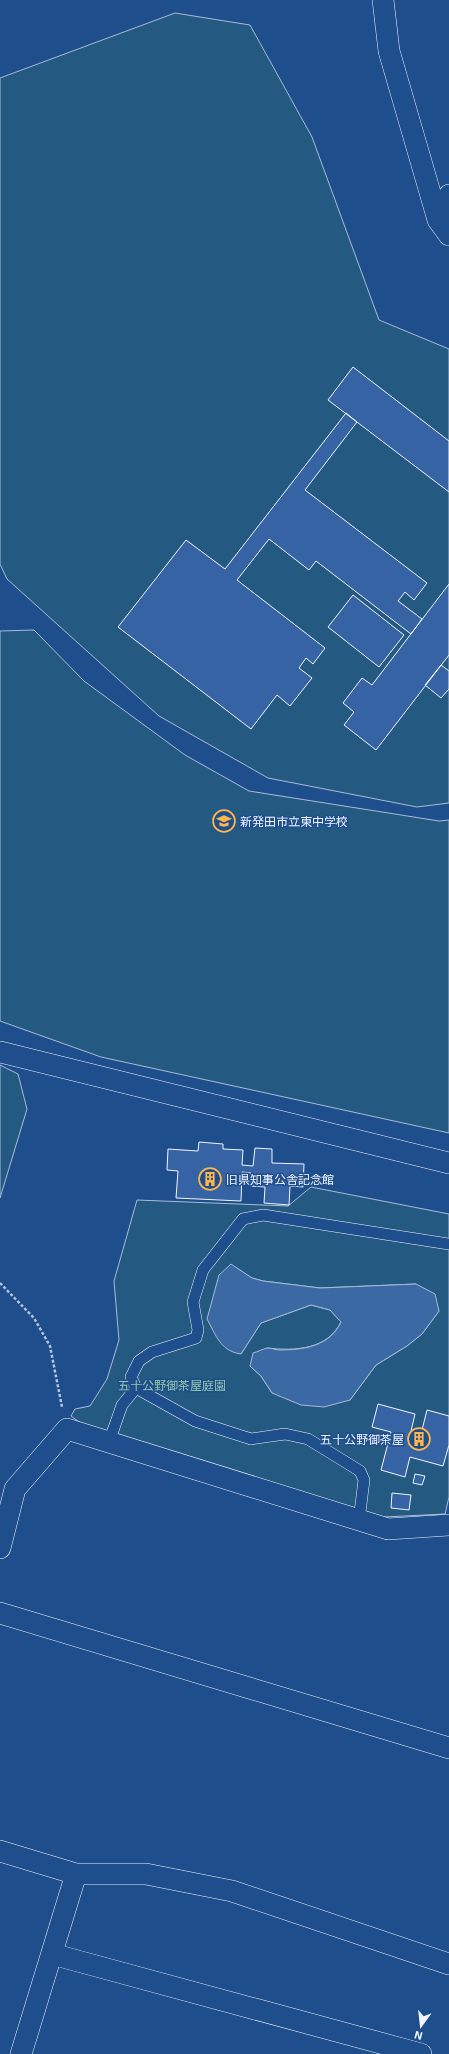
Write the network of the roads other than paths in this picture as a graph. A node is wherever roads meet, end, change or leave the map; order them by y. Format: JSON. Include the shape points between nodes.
{"nodes":[{"id":1,"x":383,"y":0,"type":"edge"},
{"id":2,"x":449,"y":195,"type":"edge"},
{"id":3,"x":444,"y":227,"type":"edge"},
{"id":4,"x":0,"y":1052,"type":"edge"},
{"id":5,"x":449,"y":1163,"type":"edge"},
{"id":6,"x":449,"y":1244,"type":"edge"},
{"id":7,"x":136,"y":1388,"type":"junction"},
{"id":8,"x":109,"y":1442,"type":"junction"},
{"id":9,"x":359,"y":1520,"type":"junction"},
{"id":10,"x":449,"y":1525,"type":"edge"},
{"id":11,"x":0,"y":1548,"type":"edge"},
{"id":12,"x":0,"y":1614,"type":"edge"},
{"id":13,"x":449,"y":1748,"type":"edge"},
{"id":14,"x":0,"y":1851,"type":"edge"},
{"id":15,"x":76,"y":1874,"type":"junction"},
{"id":16,"x":52,"y":1954,"type":"junction"},
{"id":17,"x":449,"y":1964,"type":"edge"},
{"id":18,"x":21,"y":2054,"type":"edge"},
{"id":19,"x":421,"y":2054,"type":"edge"}],
"edges":[{"from":1,"to":3,"type":"street","via":[[388,50]]},
{"from":2,"to":3,"type":"street"},
{"from":4,"to":5,"type":"street"},
{"from":6,"to":7,"type":"lane","via":[[263,1215],[243,1219],[203,1270],[193,1302],[198,1330],[196,1338],[152,1352],[139,1361],[131,1377]]},
{"from":7,"to":8,"type":"lane","via":[[122,1405]]},
{"from":7,"to":9,"type":"lane","via":[[195,1421],[251,1439],[285,1434],[308,1439],[360,1471],[364,1480]]},
{"from":8,"to":9,"type":"street"},
{"from":8,"to":11,"type":"street","via":[[67,1430],[15,1489]]},
{"from":9,"to":10,"type":"street","via":[[388,1529]]},
{"from":12,"to":13,"type":"street"},
{"from":14,"to":15,"type":"street"},
{"from":15,"to":16,"type":"street"},
{"from":15,"to":17,"type":"street","via":[[146,1874],[232,1891]]},
{"from":16,"to":18,"type":"street"},
{"from":16,"to":19,"type":"street"}]}
